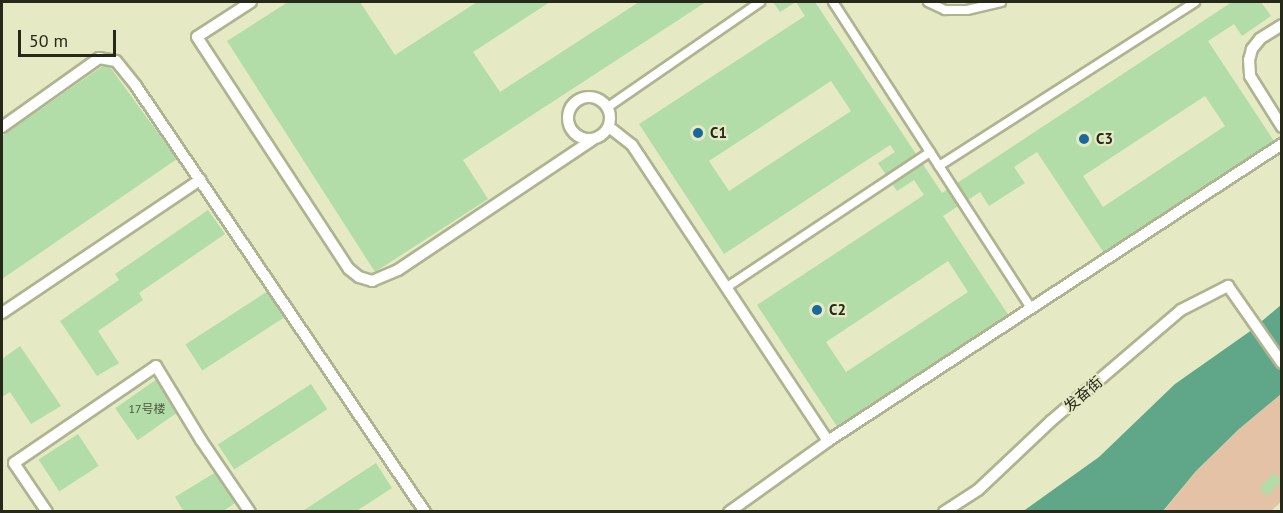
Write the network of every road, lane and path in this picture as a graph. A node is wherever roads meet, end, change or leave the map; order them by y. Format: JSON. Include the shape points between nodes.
{"nodes":[{"id":1,"x":251,"y":2,"type":"edge"},
{"id":2,"x":760,"y":2,"type":"edge"},
{"id":3,"x":833,"y":2,"type":"edge"},
{"id":4,"x":927,"y":2,"type":"edge"},
{"id":5,"x":1001,"y":2,"type":"edge"},
{"id":6,"x":1195,"y":2,"type":"edge"},
{"id":7,"x":1281,"y":25,"type":"edge"},
{"id":8,"x":608,"y":107,"type":"junction"},
{"id":9,"x":2,"y":127,"type":"edge"},
{"id":10,"x":609,"y":127,"type":"junction"},
{"id":11,"x":1281,"y":127,"type":"edge"},
{"id":12,"x":592,"y":140,"type":"junction"},
{"id":13,"x":1281,"y":144,"type":"edge"},
{"id":14,"x":930,"y":152,"type":"junction"},
{"id":15,"x":939,"y":166,"type":"junction"},
{"id":16,"x":200,"y":180,"type":"junction"},
{"id":17,"x":727,"y":287,"type":"junction"},
{"id":18,"x":1031,"y":308,"type":"junction"},
{"id":19,"x":2,"y":313,"type":"edge"},
{"id":20,"x":1281,"y":363,"type":"edge"},
{"id":21,"x":828,"y":441,"type":"junction"},
{"id":22,"x":47,"y":512,"type":"edge"},
{"id":23,"x":249,"y":512,"type":"edge"},
{"id":24,"x":425,"y":512,"type":"edge"},
{"id":25,"x":729,"y":512,"type":"edge"},
{"id":26,"x":944,"y":512,"type":"edge"}],
"edges":[{"from":1,"to":12,"type":"street","via":[[197,37],[349,269],[359,277],[372,281],[398,270]]},
{"from":2,"to":8,"type":"street"},
{"from":3,"to":14,"type":"street"},
{"from":4,"to":5,"type":"street","via":[[945,10],[967,10]]},
{"from":6,"to":15,"type":"street"},
{"from":7,"to":11,"type":"street","via":[[1260,39],[1249,60],[1250,76]]},
{"from":8,"to":10,"type":"street"},
{"from":8,"to":12,"type":"street","via":[[591,97],[578,100],[569,111],[572,132]]},
{"from":9,"to":16,"type":"street","via":[[99,58],[116,61]]},
{"from":10,"to":12,"type":"street"},
{"from":10,"to":17,"type":"street","via":[[632,145]]},
{"from":13,"to":18,"type":"street"},
{"from":14,"to":15,"type":"street"},
{"from":14,"to":17,"type":"street"},
{"from":15,"to":18,"type":"street"},
{"from":16,"to":19,"type":"street"},
{"from":16,"to":24,"type":"street"},
{"from":17,"to":21,"type":"street"},
{"from":18,"to":21,"type":"street"},
{"from":20,"to":26,"type":"street","name":"发奋街","via":[[1228,286],[1181,310],[1051,421],[978,490]]},
{"from":21,"to":25,"type":"street"},
{"from":22,"to":23,"type":"street","via":[[14,463],[156,366]]}]}
